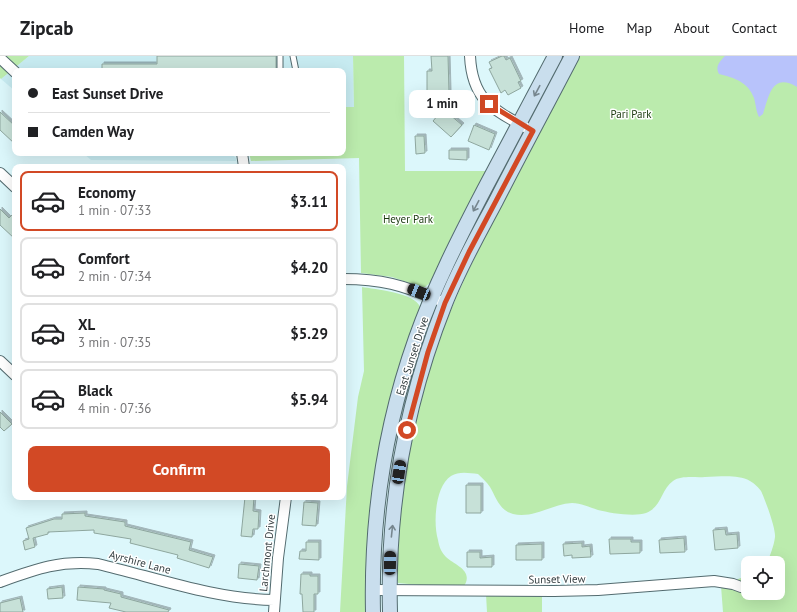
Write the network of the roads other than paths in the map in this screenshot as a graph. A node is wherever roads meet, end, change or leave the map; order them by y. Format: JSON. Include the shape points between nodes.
{"nodes":[{"id":1,"x":280,"y":56,"type":"edge"},
{"id":2,"x":293,"y":56,"type":"edge"},
{"id":3,"x":470,"y":56,"type":"edge"},
{"id":4,"x":555,"y":56,"type":"edge"},
{"id":5,"x":572,"y":56,"type":"edge"},
{"id":6,"x":0,"y":58,"type":"edge"},
{"id":7,"x":280,"y":68,"type":"edge"},
{"id":8,"x":296,"y":68,"type":"edge"},
{"id":9,"x":12,"y":69,"type":"edge"},
{"id":10,"x":519,"y":124,"type":"junction"},
{"id":11,"x":533,"y":131,"type":"junction"},
{"id":12,"x":0,"y":173,"type":"edge"},
{"id":13,"x":12,"y":184,"type":"edge"},
{"id":14,"x":346,"y":280,"type":"edge"},
{"id":15,"x":432,"y":298,"type":"junction"},
{"id":16,"x":445,"y":303,"type":"junction"},
{"id":17,"x":0,"y":361,"type":"edge"},
{"id":18,"x":12,"y":372,"type":"edge"},
{"id":19,"x":286,"y":500,"type":"edge"},
{"id":20,"x":0,"y":582,"type":"edge"},
{"id":21,"x":741,"y":588,"type":"dead end"},
{"id":22,"x":373,"y":590,"type":"junction"},
{"id":23,"x":389,"y":590,"type":"junction"},
{"id":24,"x":274,"y":600,"type":"junction"},
{"id":25,"x":274,"y":612,"type":"edge"},
{"id":26,"x":373,"y":612,"type":"edge"},
{"id":27,"x":390,"y":612,"type":"edge"}],
"edges":[{"from":1,"to":7,"type":"lane"},
{"from":2,"to":8,"type":"lane"},
{"from":3,"to":10,"type":"street","via":[[473,80],[481,97]]},
{"from":4,"to":10,"type":"main road","name":"East Sunset Drive","one_way":true},
{"from":5,"to":11,"type":"main road","name":"East Sunset Drive"},
{"from":6,"to":9,"type":"street"},
{"from":10,"to":11,"type":"street"},
{"from":10,"to":15,"type":"main road","name":"East Sunset Drive","one_way":true,"via":[[461,235]]},
{"from":11,"to":16,"type":"main road","name":"East Sunset Drive"},
{"from":12,"to":13,"type":"street"},
{"from":14,"to":15,"type":"street","via":[[388,282]]},
{"from":15,"to":16,"type":"street"},
{"from":15,"to":22,"type":"main road","name":"East Sunset Drive","via":[[405,372],[390,430],[382,470]]},
{"from":23,"to":16,"type":"main road","name":"East Sunset Drive","one_way":true,"via":[[391,536],[404,443],[428,352]]},
{"from":17,"to":18,"type":"street"},
{"from":19,"to":24,"type":"street","name":"Larchmont Drive"},
{"from":20,"to":24,"type":"street","name":"Ayrshire Lane","via":[[40,568],[80,562],[98,564],[219,595]]},
{"from":21,"to":23,"type":"street","name":"Sunset View","via":[[714,581],[554,592]]},
{"from":22,"to":23,"type":"street","name":"Sunset View"},
{"from":22,"to":26,"type":"main road","name":"East Sunset Drive"},
{"from":23,"to":27,"type":"main road","name":"East Sunset Drive"},
{"from":24,"to":25,"type":"street","name":"Larchmont Drive"}]}
